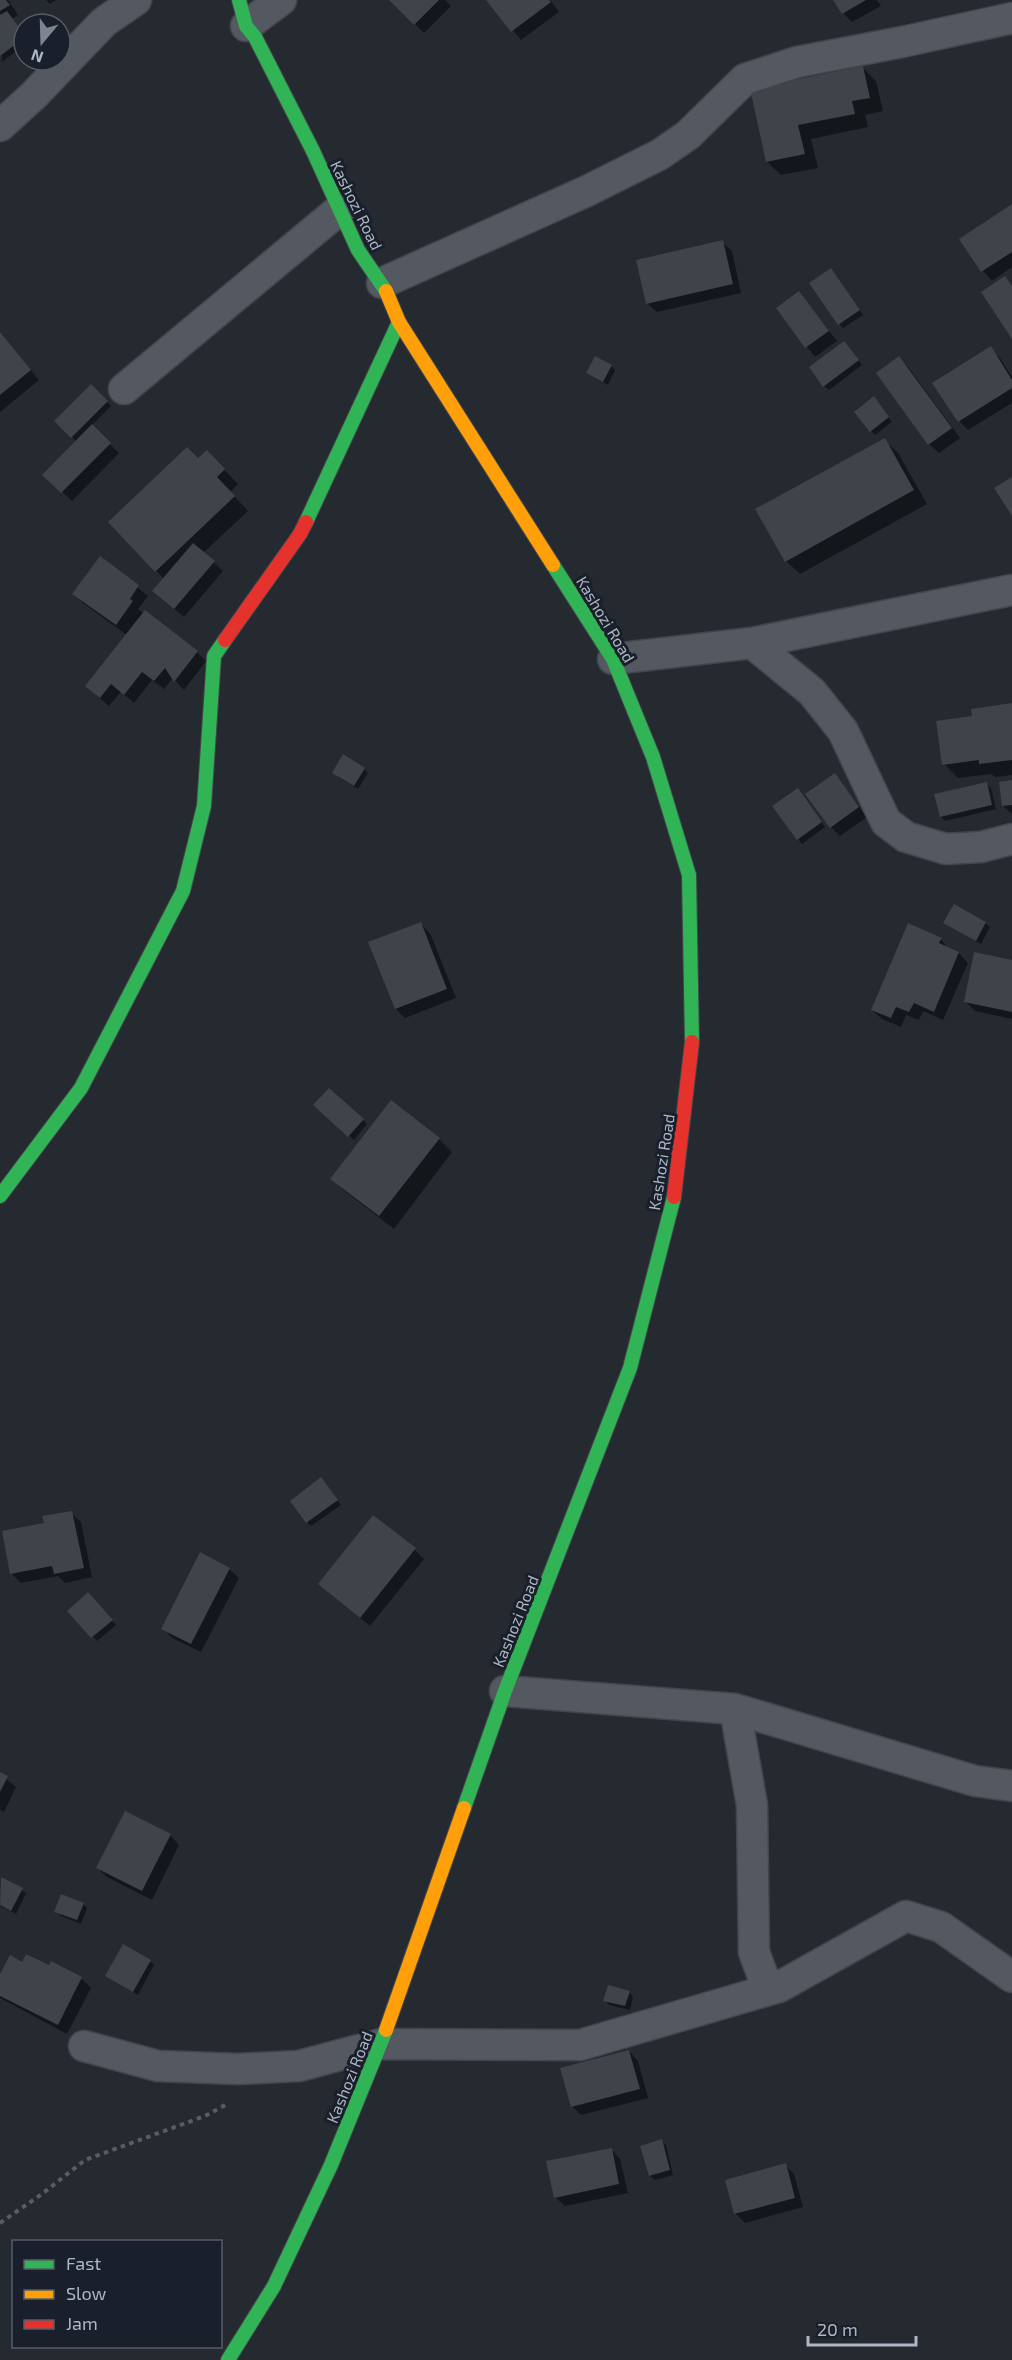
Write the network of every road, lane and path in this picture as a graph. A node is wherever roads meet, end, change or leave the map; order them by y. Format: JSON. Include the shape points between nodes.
{"nodes":[{"id":1,"x":136,"y":0,"type":"edge"},
{"id":2,"x":281,"y":0,"type":"edge"},
{"id":3,"x":242,"y":13,"type":"edge"},
{"id":4,"x":1012,"y":18,"type":"edge"},
{"id":5,"x":0,"y":126,"type":"edge"},
{"id":6,"x":339,"y":210,"type":"junction"},
{"id":7,"x":382,"y":284,"type":"junction"},
{"id":8,"x":399,"y":322,"type":"junction"},
{"id":9,"x":124,"y":389,"type":"dead end"},
{"id":10,"x":1012,"y":590,"type":"edge"},
{"id":11,"x":752,"y":643,"type":"junction"},
{"id":12,"x":613,"y":659,"type":"junction"},
{"id":13,"x":1012,"y":839,"type":"edge"},
{"id":14,"x":0,"y":1196,"type":"edge"},
{"id":15,"x":505,"y":1691,"type":"junction"},
{"id":16,"x":735,"y":1709,"type":"junction"},
{"id":17,"x":1012,"y":1785,"type":"edge"},
{"id":18,"x":1012,"y":1977,"type":"edge"},
{"id":19,"x":779,"y":1987,"type":"junction"},
{"id":20,"x":381,"y":2044,"type":"junction"},
{"id":21,"x":84,"y":2046,"type":"dead end"},
{"id":22,"x":236,"y":2100,"type":"dead end"},
{"id":23,"x":0,"y":2223,"type":"edge"},
{"id":24,"x":228,"y":2360,"type":"edge"}],
"edges":[{"from":1,"to":5,"type":"street","via":[[104,22]]},
{"from":2,"to":3,"type":"street"},
{"from":3,"to":6,"type":"main road","name":"Kashozi Road"},
{"from":4,"to":7,"type":"street","via":[[797,62],[745,80],[688,135],[659,155]]},
{"from":6,"to":7,"type":"main road","name":"Kashozi Road","via":[[358,250]]},
{"from":6,"to":9,"type":"street"},
{"from":7,"to":8,"type":"main road","name":"Kashozi Road"},
{"from":8,"to":12,"type":"main road","name":"Kashozi Road"},
{"from":8,"to":14,"type":"main road","via":[[300,534],[214,656],[204,806],[183,891],[81,1088]]},
{"from":10,"to":11,"type":"street"},
{"from":11,"to":12,"type":"street"},
{"from":11,"to":13,"type":"street","via":[[812,692],[843,731],[886,822],[906,837],[946,849],[981,847]]},
{"from":12,"to":15,"type":"main road","name":"Kashozi Road","via":[[653,757],[689,875],[692,1053],[675,1196],[630,1368]]},
{"from":15,"to":16,"type":"street"},
{"from":15,"to":20,"type":"main road","name":"Kashozi Road"},
{"from":16,"to":17,"type":"street","via":[[975,1781]]},
{"from":16,"to":19,"type":"street","via":[[752,1805],[754,1952],[764,1979]]},
{"from":18,"to":19,"type":"street","via":[[941,1927],[906,1916]]},
{"from":19,"to":20,"type":"street","via":[[580,2045]]},
{"from":20,"to":21,"type":"street","via":[[299,2066],[238,2069],[159,2066]]},
{"from":20,"to":24,"type":"main road","name":"Kashozi Road","via":[[331,2165],[273,2286]]},
{"from":22,"to":23,"type":"path","via":[[205,2116],[85,2160]]}]}
